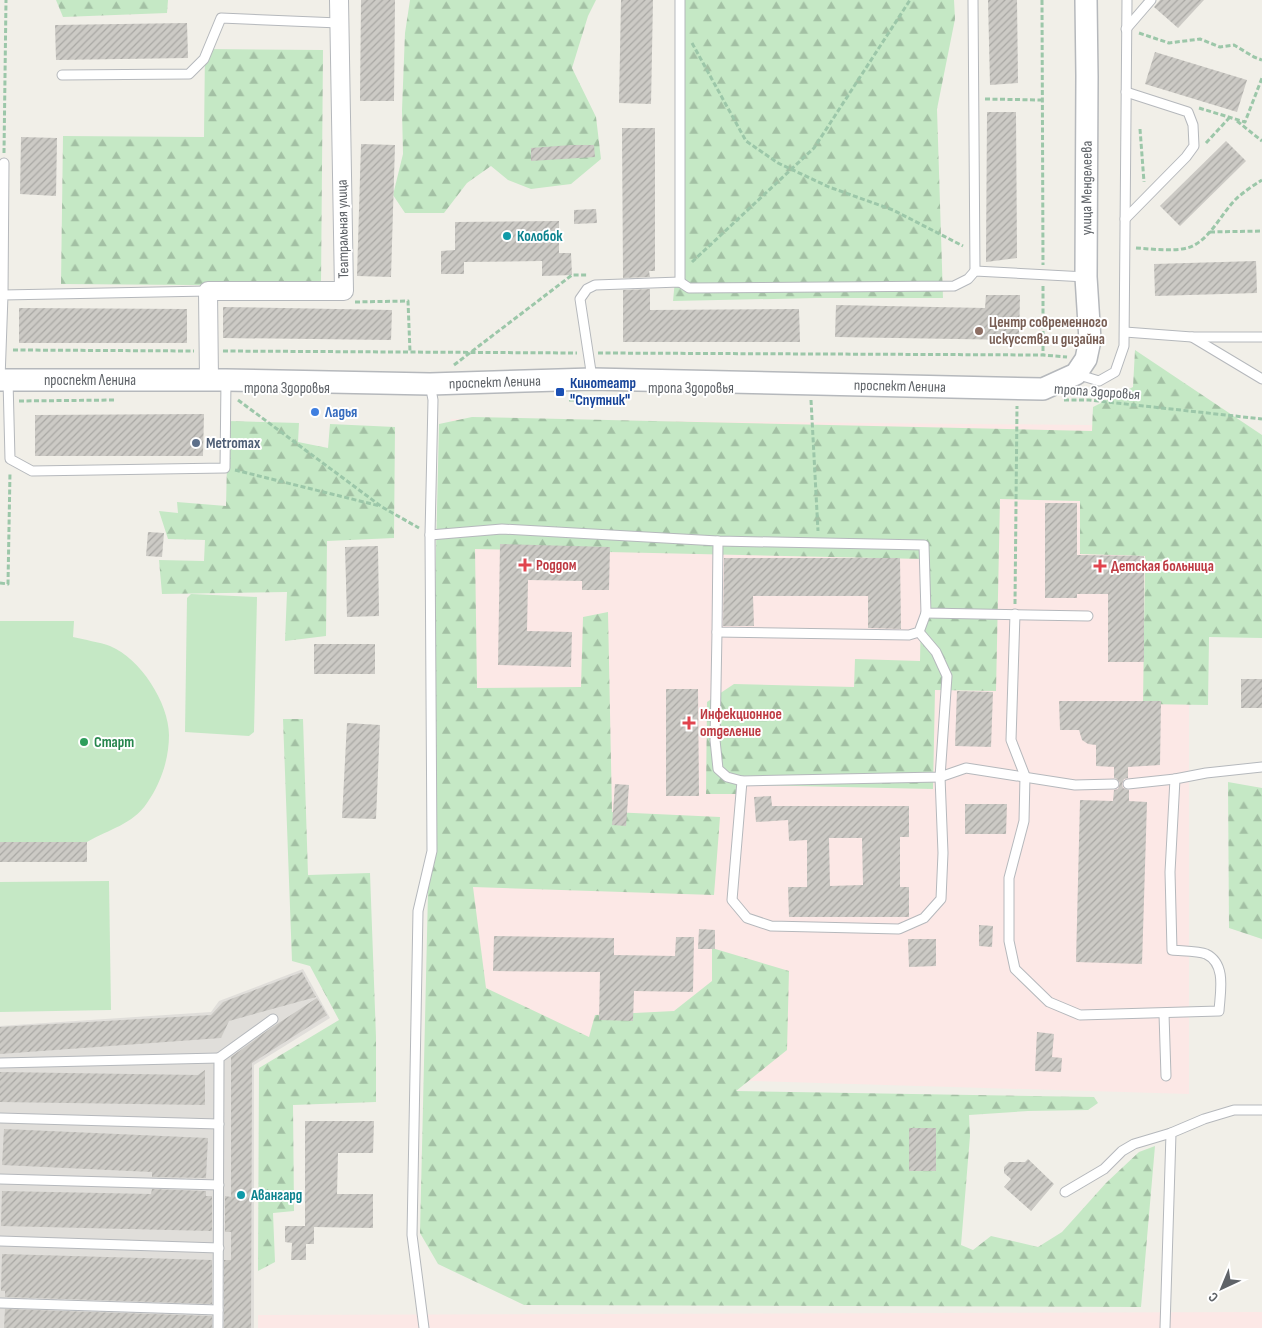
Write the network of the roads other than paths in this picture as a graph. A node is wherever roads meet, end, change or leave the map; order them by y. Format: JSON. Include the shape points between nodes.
{"nodes":[{"id":1,"x":339,"y":0,"type":"edge"},
{"id":2,"x":680,"y":0,"type":"edge"},
{"id":3,"x":973,"y":0,"type":"edge"},
{"id":4,"x":1086,"y":0,"type":"edge"},
{"id":5,"x":1126,"y":0,"type":"edge"},
{"id":6,"x":1151,"y":0,"type":"edge"},
{"id":7,"x":339,"y":23,"type":"junction"},
{"id":8,"x":1126,"y":30,"type":"junction"},
{"id":9,"x":62,"y":75,"type":"dead end"},
{"id":10,"x":1126,"y":92,"type":"junction"},
{"id":11,"x":4,"y":163,"type":"road end"},
{"id":12,"x":1125,"y":219,"type":"junction"},
{"id":13,"x":975,"y":271,"type":"junction"},
{"id":14,"x":1086,"y":277,"type":"junction"},
{"id":15,"x":680,"y":282,"type":"junction"},
{"id":16,"x":208,"y":291,"type":"junction"},
{"id":17,"x":1,"y":295,"type":"edge"},
{"id":18,"x":1,"y":315,"type":"edge"},
{"id":19,"x":1125,"y":332,"type":"junction"},
{"id":20,"x":1192,"y":337,"type":"junction"},
{"id":21,"x":1262,"y":337,"type":"edge"},
{"id":22,"x":1,"y":350,"type":"edge"},
{"id":23,"x":1081,"y":366,"type":"junction"},
{"id":24,"x":592,"y":379,"type":"junction"},
{"id":25,"x":1262,"y":379,"type":"edge"},
{"id":26,"x":3,"y":380,"type":"edge"},
{"id":27,"x":430,"y":384,"type":"junction"},
{"id":28,"x":220,"y":387,"type":"junction"},
{"id":29,"x":430,"y":535,"type":"junction"},
{"id":30,"x":718,"y":541,"type":"junction"},
{"id":31,"x":926,"y":613,"type":"junction"},
{"id":32,"x":1015,"y":614,"type":"junction"},
{"id":33,"x":1088,"y":616,"type":"dead end"},
{"id":34,"x":717,"y":632,"type":"junction"},
{"id":35,"x":919,"y":632,"type":"junction"},
{"id":36,"x":1262,"y":767,"type":"edge"},
{"id":37,"x":1025,"y":776,"type":"junction"},
{"id":38,"x":940,"y":777,"type":"junction"},
{"id":39,"x":1175,"y":779,"type":"junction"},
{"id":40,"x":742,"y":781,"type":"junction"},
{"id":41,"x":1114,"y":784,"type":"dead end"},
{"id":42,"x":1128,"y":784,"type":"dead end"},
{"id":43,"x":1164,"y":1014,"type":"junction"},
{"id":44,"x":273,"y":1019,"type":"dead end"},
{"id":45,"x":219,"y":1058,"type":"junction"},
{"id":46,"x":0,"y":1063,"type":"edge"},
{"id":47,"x":1166,"y":1076,"type":"dead end"},
{"id":48,"x":1262,"y":1110,"type":"edge"},
{"id":49,"x":0,"y":1118,"type":"edge"},
{"id":50,"x":219,"y":1124,"type":"junction"},
{"id":51,"x":1172,"y":1133,"type":"junction"},
{"id":52,"x":0,"y":1179,"type":"edge"},
{"id":53,"x":219,"y":1186,"type":"junction"},
{"id":54,"x":1065,"y":1192,"type":"dead end"},
{"id":55,"x":0,"y":1241,"type":"edge"},
{"id":56,"x":219,"y":1248,"type":"junction"},
{"id":57,"x":0,"y":1303,"type":"edge"},
{"id":58,"x":218,"y":1310,"type":"junction"},
{"id":59,"x":218,"y":1328,"type":"edge"},
{"id":60,"x":424,"y":1328,"type":"edge"},
{"id":61,"x":1165,"y":1328,"type":"edge"}],
"edges":[{"from":1,"to":7,"type":"street","name":"Театральная улица"},
{"from":2,"to":15,"type":"lane"},
{"from":3,"to":13,"type":"lane"},
{"from":4,"to":14,"type":"street","name":"улица Менделеева"},
{"from":5,"to":8,"type":"lane"},
{"from":6,"to":8,"type":"lane"},
{"from":7,"to":9,"type":"lane","via":[[221,18],[204,59],[189,74]]},
{"from":7,"to":16,"type":"street","name":"Театральная улица","via":[[344,291]]},
{"from":8,"to":10,"type":"lane"},
{"from":10,"to":12,"type":"lane"},
{"from":10,"to":12,"type":"lane","via":[[1188,112],[1193,125],[1194,146]]},
{"from":11,"to":17,"type":"lane"},
{"from":12,"to":19,"type":"lane"},
{"from":13,"to":14,"type":"lane"},
{"from":13,"to":15,"type":"lane","via":[[954,286],[689,288]]},
{"from":14,"to":23,"type":"street","name":"улица Менделеева","via":[[1090,340]]},
{"from":15,"to":24,"type":"lane","via":[[587,289],[580,299]]},
{"from":16,"to":17,"type":"lane"},
{"from":16,"to":28,"type":"street","via":[[209,351]]},
{"from":17,"to":18,"type":"lane"},
{"from":18,"to":22,"type":"lane"},
{"from":19,"to":20,"type":"lane"},
{"from":19,"to":23,"type":"lane","via":[[1115,372],[1099,381]]},
{"from":20,"to":21,"type":"lane"},
{"from":20,"to":25,"type":"lane"},
{"from":22,"to":26,"type":"lane"},
{"from":23,"to":24,"type":"street","name":"проспект Ленина","via":[[1043,389]]},
{"from":24,"to":27,"type":"street","name":"проспект Ленина"},
{"from":26,"to":28,"type":"street","name":"проспект Ленина"},
{"from":26,"to":28,"type":"lane","via":[[10,459],[32,471],[225,468]]},
{"from":27,"to":28,"type":"street","name":"проспект Ленина"},
{"from":27,"to":29,"type":"lane","via":[[433,400]]},
{"from":29,"to":30,"type":"lane","via":[[502,529]]},
{"from":29,"to":60,"type":"lane","via":[[432,851],[418,911],[412,1234]]},
{"from":30,"to":31,"type":"lane","via":[[924,545]]},
{"from":30,"to":34,"type":"lane"},
{"from":31,"to":32,"type":"lane"},
{"from":31,"to":35,"type":"lane"},
{"from":32,"to":33,"type":"lane"},
{"from":32,"to":37,"type":"lane","via":[[1011,740]]},
{"from":34,"to":35,"type":"lane","via":[[909,635]]},
{"from":34,"to":40,"type":"lane","via":[[715,740],[718,769],[727,777]]},
{"from":35,"to":38,"type":"lane","via":[[936,652],[947,676]]},
{"from":36,"to":39,"type":"lane"},
{"from":37,"to":38,"type":"lane","via":[[966,768]]},
{"from":37,"to":41,"type":"lane","via":[[1075,785]]},
{"from":37,"to":43,"type":"lane","via":[[1024,821],[1009,878],[1009,941],[1014,970],[1050,1002],[1080,1015]]},
{"from":38,"to":40,"type":"lane"},
{"from":38,"to":40,"type":"lane","via":[[941,900],[924,918],[899,929],[771,926],[747,918],[732,900]]},
{"from":39,"to":42,"type":"lane"},
{"from":39,"to":43,"type":"lane","via":[[1170,872],[1172,950],[1206,954],[1217,963],[1221,975],[1219,1011]]},
{"from":43,"to":47,"type":"lane"},
{"from":44,"to":45,"type":"lane"},
{"from":45,"to":46,"type":"lane"},
{"from":45,"to":50,"type":"lane"},
{"from":48,"to":51,"type":"lane","via":[[1234,1110]]},
{"from":49,"to":50,"type":"lane"},
{"from":50,"to":53,"type":"lane"},
{"from":51,"to":54,"type":"lane","via":[[1134,1144],[1104,1169]]},
{"from":51,"to":61,"type":"lane"},
{"from":52,"to":53,"type":"lane"},
{"from":53,"to":56,"type":"lane"},
{"from":55,"to":56,"type":"lane"},
{"from":56,"to":58,"type":"lane"},
{"from":57,"to":58,"type":"lane"},
{"from":58,"to":59,"type":"lane"}]}
